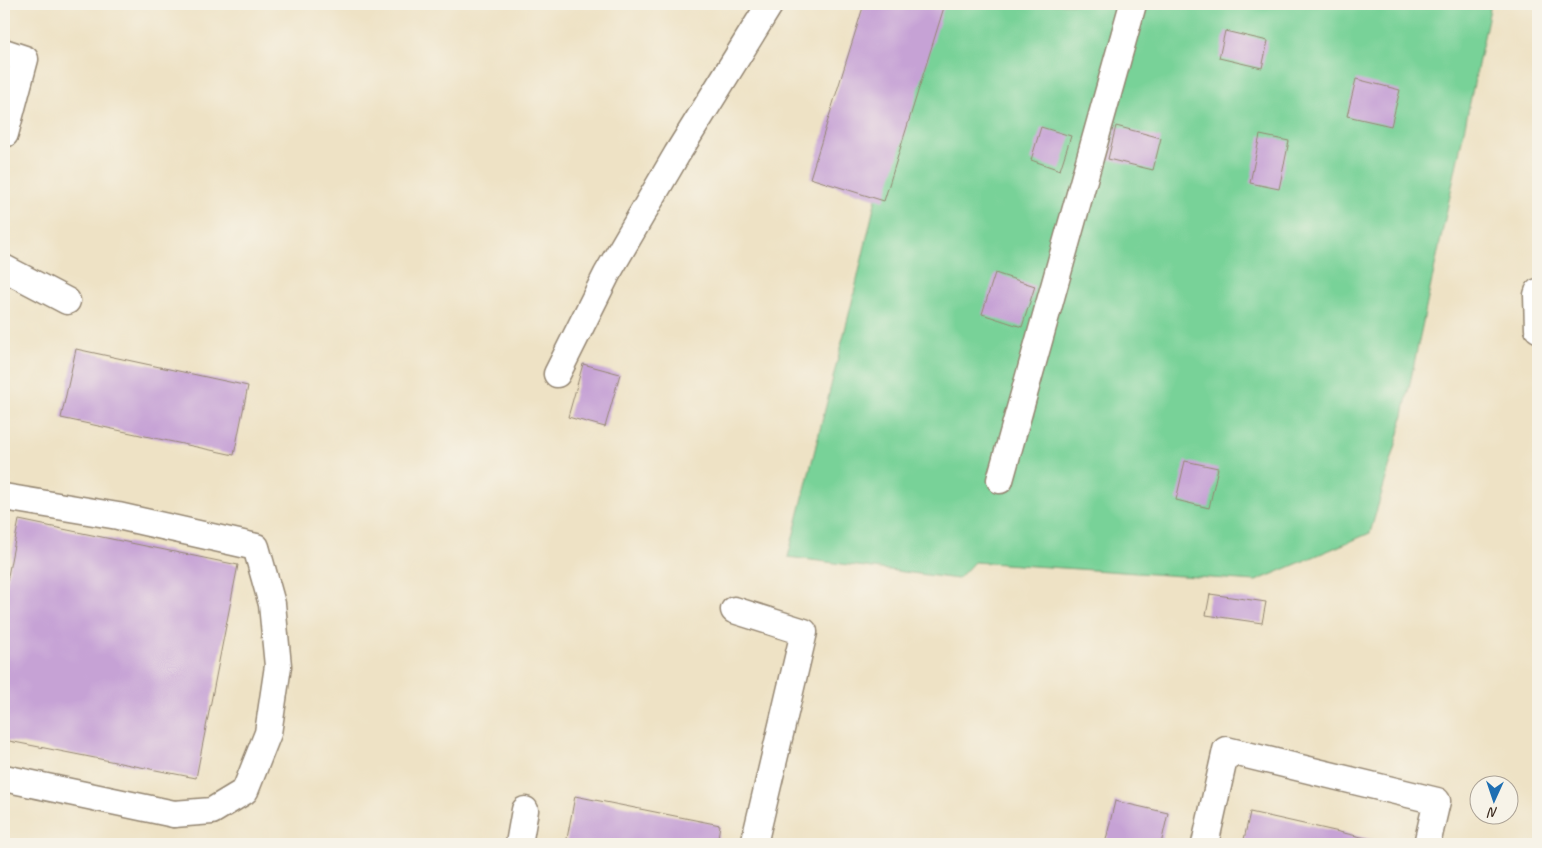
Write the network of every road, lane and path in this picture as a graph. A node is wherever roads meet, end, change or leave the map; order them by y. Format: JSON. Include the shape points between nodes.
{"nodes":[{"id":1,"x":770,"y":4,"type":"edge"},
{"id":2,"x":1134,"y":4,"type":"edge"},
{"id":3,"x":4,"y":52,"type":"edge"},
{"id":4,"x":5,"y":134,"type":"dead end"},
{"id":5,"x":4,"y":268,"type":"edge"},
{"id":6,"x":1538,"y":292,"type":"edge"},
{"id":7,"x":67,"y":301,"type":"dead end"},
{"id":8,"x":1538,"y":329,"type":"edge"},
{"id":9,"x":556,"y":374,"type":"dead end"},
{"id":10,"x":1000,"y":480,"type":"dead end"},
{"id":11,"x":4,"y":497,"type":"edge"},
{"id":12,"x":734,"y":610,"type":"dead end"},
{"id":13,"x":4,"y":778,"type":"edge"},
{"id":14,"x":525,"y":810,"type":"dead end"},
{"id":15,"x":519,"y":844,"type":"edge"},
{"id":16,"x":754,"y":844,"type":"edge"},
{"id":17,"x":1205,"y":844,"type":"edge"},
{"id":18,"x":1427,"y":844,"type":"edge"}],
"edges":[{"from":1,"to":9,"type":"lane","via":[[607,274]]},
{"from":2,"to":10,"type":"lane"},
{"from":3,"to":4,"type":"lane","via":[[25,59]]},
{"from":5,"to":7,"type":"lane"},
{"from":6,"to":8,"type":"lane"},
{"from":11,"to":13,"type":"lane","via":[[118,516],[256,547],[272,604],[278,666],[268,733],[245,791],[212,811],[174,814]]},
{"from":12,"to":16,"type":"lane","via":[[804,632]]},
{"from":14,"to":15,"type":"lane"},
{"from":17,"to":18,"type":"lane","via":[[1226,750],[1437,801]]}]}
